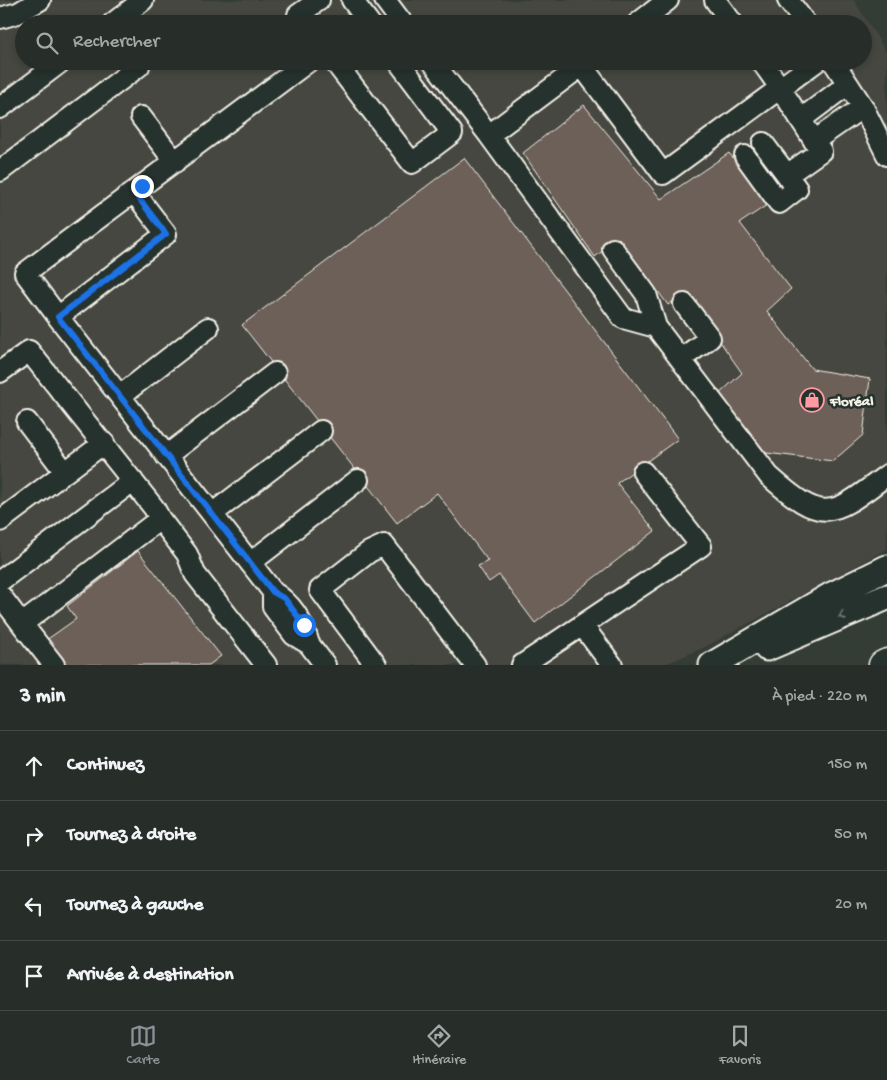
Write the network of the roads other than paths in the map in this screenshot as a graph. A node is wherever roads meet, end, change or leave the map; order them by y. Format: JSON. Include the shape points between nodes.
{"nodes":[{"id":1,"x":143,"y":0,"type":"edge"},
{"id":2,"x":319,"y":0,"type":"edge"},
{"id":3,"x":352,"y":0,"type":"edge"},
{"id":4,"x":385,"y":0,"type":"edge"},
{"id":5,"x":668,"y":0,"type":"edge"},
{"id":6,"x":715,"y":0,"type":"edge"},
{"id":7,"x":788,"y":0,"type":"edge"},
{"id":8,"x":26,"y":3,"type":"edge"},
{"id":9,"x":124,"y":15,"type":"edge"},
{"id":10,"x":298,"y":15,"type":"edge"},
{"id":11,"x":361,"y":15,"type":"edge"},
{"id":12,"x":396,"y":15,"type":"edge"},
{"id":13,"x":649,"y":15,"type":"edge"},
{"id":14,"x":726,"y":15,"type":"edge"},
{"id":15,"x":799,"y":15,"type":"edge"},
{"id":16,"x":0,"y":18,"type":"edge"},
{"id":17,"x":50,"y":70,"type":"edge"},
{"id":18,"x":134,"y":70,"type":"edge"},
{"id":19,"x":297,"y":70,"type":"edge"},
{"id":20,"x":341,"y":70,"type":"edge"},
{"id":21,"x":405,"y":70,"type":"edge"},
{"id":22,"x":439,"y":70,"type":"edge"},
{"id":23,"x":576,"y":70,"type":"edge"},
{"id":24,"x":590,"y":70,"type":"edge"},
{"id":25,"x":768,"y":70,"type":"edge"},
{"id":26,"x":805,"y":70,"type":"edge"},
{"id":27,"x":839,"y":70,"type":"edge"},
{"id":28,"x":848,"y":84,"type":"junction"},
{"id":29,"x":781,"y":87,"type":"junction"},
{"id":30,"x":862,"y":107,"type":"junction"},
{"id":31,"x":0,"y":108,"type":"edge"},
{"id":32,"x":142,"y":117,"type":"dead end"},
{"id":33,"x":800,"y":120,"type":"junction"},
{"id":34,"x":489,"y":135,"type":"junction"},
{"id":35,"x":814,"y":141,"type":"junction"},
{"id":36,"x":763,"y":143,"type":"dead end"},
{"id":37,"x":745,"y":156,"type":"dead end"},
{"id":38,"x":887,"y":156,"type":"edge"},
{"id":39,"x":175,"y":162,"type":"junction"},
{"id":40,"x":0,"y":171,"type":"edge"},
{"id":41,"x":787,"y":175,"type":"junction"},
{"id":42,"x":134,"y":192,"type":"junction"},
{"id":43,"x":613,"y":249,"type":"dead end"},
{"id":44,"x":684,"y":304,"type":"dead end"},
{"id":45,"x":58,"y":317,"type":"junction"},
{"id":46,"x":656,"y":327,"type":"junction"},
{"id":47,"x":208,"y":328,"type":"dead end"},
{"id":48,"x":681,"y":359,"type":"junction"},
{"id":49,"x":0,"y":372,"type":"edge"},
{"id":50,"x":275,"y":373,"type":"dead end"},
{"id":51,"x":120,"y":396,"type":"junction"},
{"id":52,"x":26,"y":422,"type":"dead end"},
{"id":53,"x":320,"y":431,"type":"dead end"},
{"id":54,"x":104,"y":443,"type":"junction"},
{"id":55,"x":166,"y":456,"type":"junction"},
{"id":56,"x":65,"y":472,"type":"junction"},
{"id":57,"x":643,"y":472,"type":"dead end"},
{"id":58,"x":887,"y":475,"type":"edge"},
{"id":59,"x":358,"y":480,"type":"dead end"},
{"id":60,"x":133,"y":481,"type":"junction"},
{"id":61,"x":3,"y":514,"type":"edge"},
{"id":62,"x":212,"y":514,"type":"junction"},
{"id":63,"x":160,"y":519,"type":"junction"},
{"id":64,"x":250,"y":563,"type":"junction"},
{"id":65,"x":887,"y":568,"type":"edge"},
{"id":66,"x":0,"y":581,"type":"edge"},
{"id":67,"x":0,"y":594,"type":"edge"},
{"id":68,"x":887,"y":598,"type":"edge"},
{"id":69,"x":22,"y":624,"type":"junction"},
{"id":70,"x":582,"y":625,"type":"junction"},
{"id":71,"x":887,"y":663,"type":"edge"},
{"id":72,"x":54,"y":665,"type":"edge"},
{"id":73,"x":266,"y":665,"type":"edge"},
{"id":74,"x":325,"y":665,"type":"edge"},
{"id":75,"x":376,"y":665,"type":"edge"},
{"id":76,"x":475,"y":665,"type":"edge"},
{"id":77,"x":522,"y":665,"type":"edge"},
{"id":78,"x":612,"y":665,"type":"edge"},
{"id":79,"x":712,"y":665,"type":"edge"},
{"id":80,"x":726,"y":665,"type":"edge"},
{"id":81,"x":883,"y":665,"type":"edge"}],
"edges":[{"from":1,"to":9,"type":"lane"},
{"from":2,"to":10,"type":"lane"},
{"from":3,"to":11,"type":"lane"},
{"from":4,"to":12,"type":"lane"},
{"from":5,"to":13,"type":"lane"},
{"from":6,"to":14,"type":"lane"},
{"from":7,"to":15,"type":"lane"},
{"from":8,"to":16,"type":"lane"},
{"from":17,"to":31,"type":"lane"},
{"from":18,"to":40,"type":"lane"},
{"from":19,"to":39,"type":"lane"},
{"from":20,"to":21,"type":"lane","via":[[412,163],[452,133]]},
{"from":22,"to":34,"type":"lane"},
{"from":23,"to":34,"type":"lane"},
{"from":24,"to":29,"type":"lane","via":[[663,174]]},
{"from":25,"to":29,"type":"lane"},
{"from":26,"to":29,"type":"lane"},
{"from":27,"to":28,"type":"lane"},
{"from":28,"to":30,"type":"lane"},
{"from":28,"to":33,"type":"lane"},
{"from":29,"to":33,"type":"lane"},
{"from":30,"to":35,"type":"lane"},
{"from":30,"to":38,"type":"lane"},
{"from":32,"to":39,"type":"lane"},
{"from":33,"to":35,"type":"lane"},
{"from":34,"to":46,"type":"lane","via":[[624,318]]},
{"from":35,"to":41,"type":"lane","via":[[821,151]]},
{"from":36,"to":41,"type":"lane"},
{"from":37,"to":41,"type":"lane","via":[[778,203],[797,189]]},
{"from":39,"to":42,"type":"lane"},
{"from":42,"to":45,"type":"lane","via":[[166,234]]},
{"from":42,"to":45,"type":"lane","via":[[25,273]]},
{"from":43,"to":46,"type":"lane","via":[[646,294]]},
{"from":44,"to":48,"type":"lane","via":[[710,338]]},
{"from":45,"to":51,"type":"lane"},
{"from":46,"to":48,"type":"lane"},
{"from":47,"to":51,"type":"lane"},
{"from":48,"to":58,"type":"lane","via":[[769,476],[800,503],[820,511],[840,507]]},
{"from":49,"to":54,"type":"lane","via":[[29,351]]},
{"from":50,"to":55,"type":"lane"},
{"from":51,"to":55,"type":"lane"},
{"from":52,"to":56,"type":"lane"},
{"from":53,"to":62,"type":"lane"},
{"from":54,"to":56,"type":"lane"},
{"from":54,"to":60,"type":"lane"},
{"from":55,"to":62,"type":"lane"},
{"from":56,"to":61,"type":"lane"},
{"from":57,"to":70,"type":"lane","via":[[701,546]]},
{"from":59,"to":64,"type":"lane"},
{"from":60,"to":63,"type":"lane"},
{"from":60,"to":66,"type":"lane"},
{"from":62,"to":64,"type":"lane"},
{"from":63,"to":69,"type":"lane"},
{"from":63,"to":73,"type":"lane","via":[[187,554],[195,574]]},
{"from":64,"to":74,"type":"lane","via":[[273,592],[285,599],[304,625],[308,644]]},
{"from":65,"to":79,"type":"main road","via":[[830,596]]},
{"from":67,"to":69,"type":"lane"},
{"from":68,"to":80,"type":"main road","one_way":true},
{"from":69,"to":72,"type":"lane"},
{"from":70,"to":77,"type":"lane"},
{"from":70,"to":78,"type":"lane"},
{"from":71,"to":81,"type":"highway"},
{"from":75,"to":76,"type":"lane","via":[[320,590],[369,552],[384,545]]}]}
